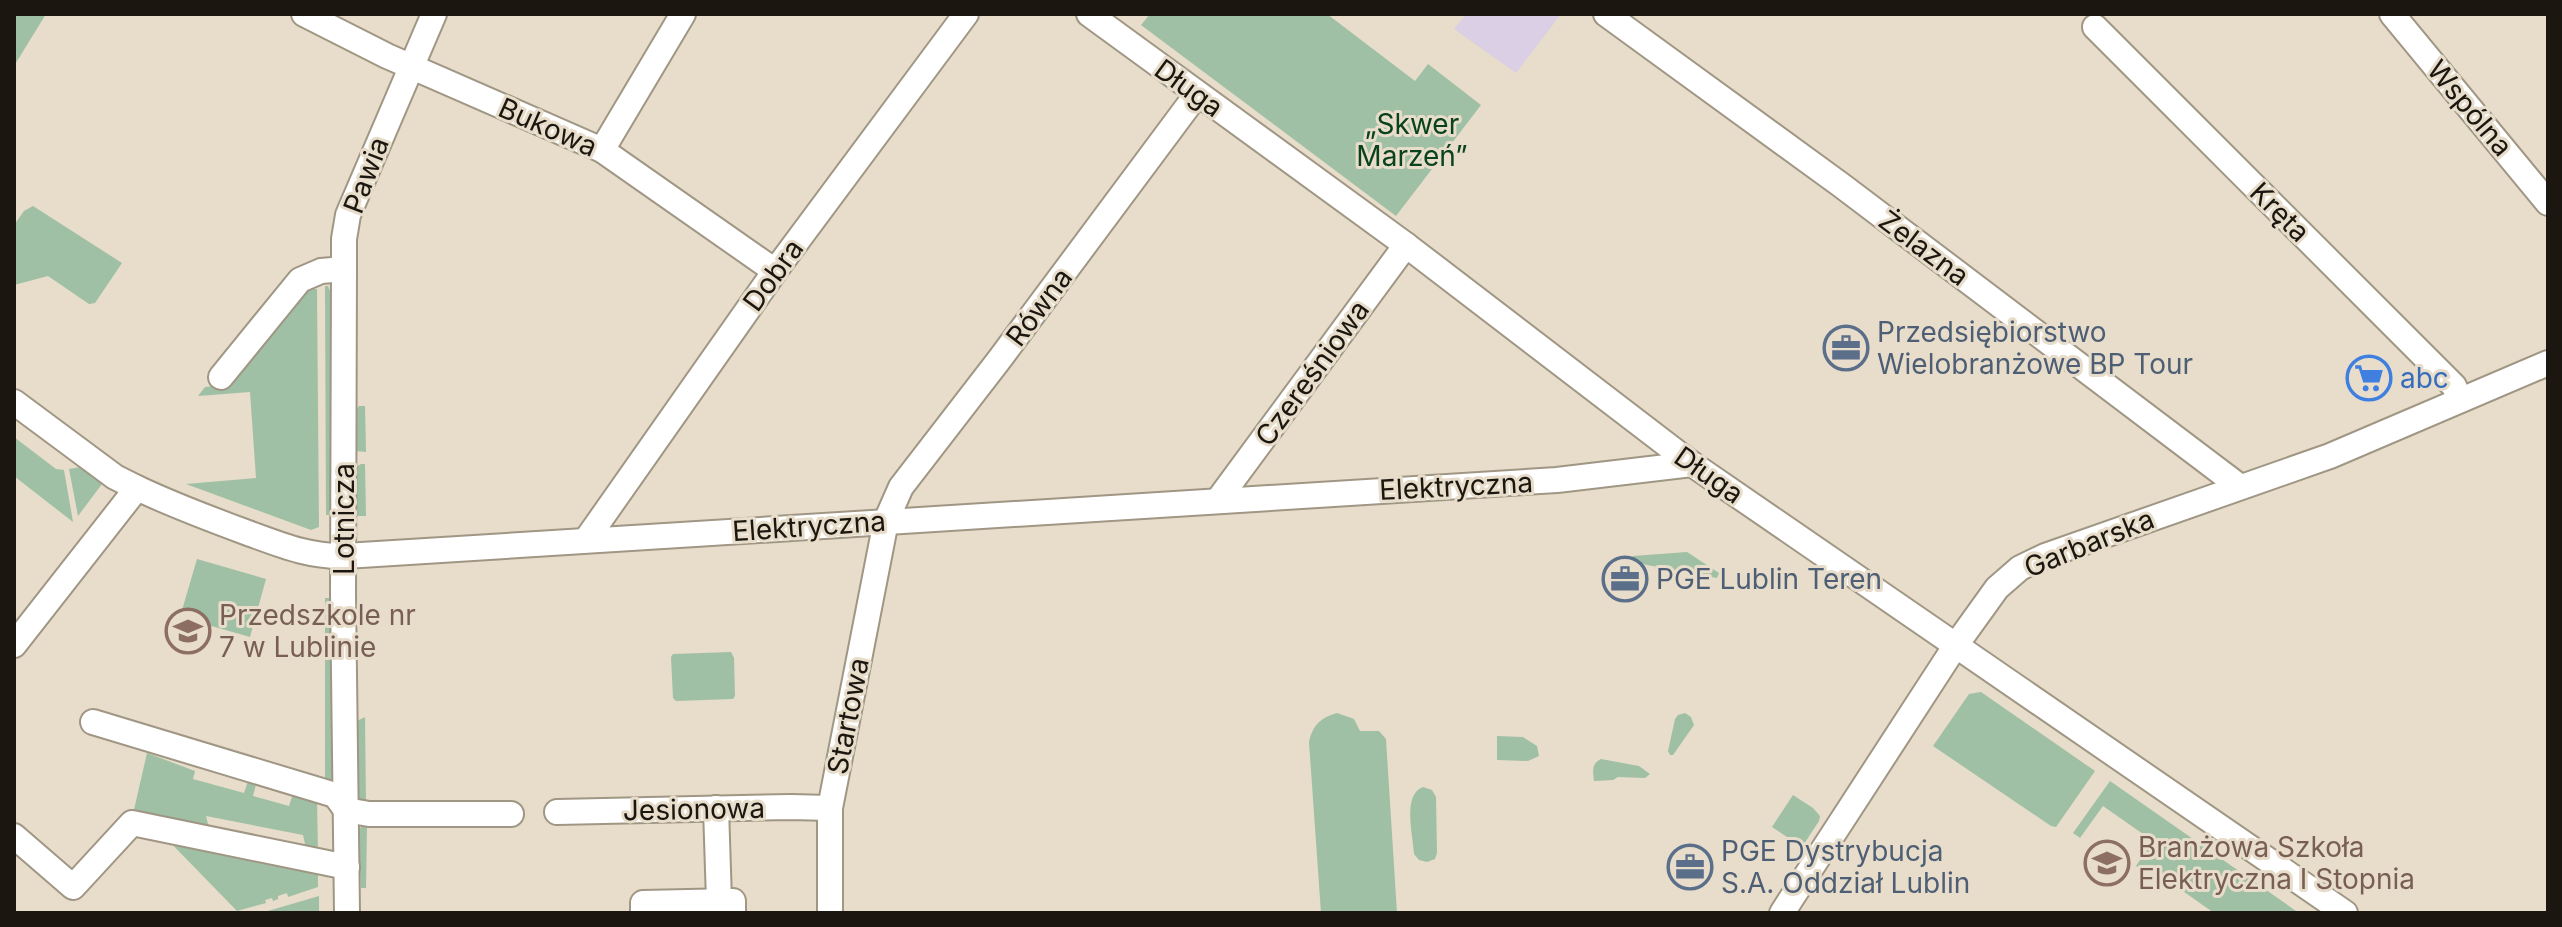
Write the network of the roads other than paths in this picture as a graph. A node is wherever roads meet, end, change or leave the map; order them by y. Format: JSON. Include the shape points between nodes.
{"nodes":[{"id":1,"x":434,"y":14,"type":"edge"},
{"id":2,"x":683,"y":14,"type":"edge"},
{"id":3,"x":966,"y":14,"type":"edge"},
{"id":4,"x":1089,"y":14,"type":"edge"},
{"id":5,"x":1606,"y":14,"type":"edge"},
{"id":6,"x":2392,"y":14,"type":"edge"},
{"id":7,"x":309,"y":15,"type":"edge"},
{"id":8,"x":2095,"y":27,"type":"dead end"},
{"id":9,"x":411,"y":66,"type":"junction"},
{"id":10,"x":1197,"y":94,"type":"junction"},
{"id":11,"x":602,"y":150,"type":"junction"},
{"id":12,"x":2548,"y":203,"type":"edge"},
{"id":13,"x":1406,"y":245,"type":"junction"},
{"id":14,"x":344,"y":269,"type":"junction"},
{"id":15,"x":775,"y":271,"type":"junction"},
{"id":16,"x":2548,"y":363,"type":"edge"},
{"id":17,"x":221,"y":377,"type":"dead end"},
{"id":18,"x":2460,"y":400,"type":"junction"},
{"id":19,"x":14,"y":402,"type":"edge"},
{"id":20,"x":1692,"y":464,"type":"junction"},
{"id":21,"x":2239,"y":486,"type":"junction"},
{"id":22,"x":137,"y":488,"type":"junction"},
{"id":23,"x":1218,"y":500,"type":"junction"},
{"id":24,"x":886,"y":521,"type":"junction"},
{"id":25,"x":586,"y":540,"type":"junction"},
{"id":26,"x":345,"y":556,"type":"junction"},
{"id":27,"x":14,"y":645,"type":"edge"},
{"id":28,"x":1956,"y":645,"type":"junction"},
{"id":29,"x":93,"y":722,"type":"dead end"},
{"id":30,"x":716,"y":808,"type":"junction"},
{"id":31,"x":830,"y":808,"type":"junction"},
{"id":32,"x":346,"y":810,"type":"junction"},
{"id":33,"x":557,"y":812,"type":"dead end"},
{"id":34,"x":511,"y":814,"type":"dead end"},
{"id":35,"x":14,"y":836,"type":"edge"},
{"id":36,"x":347,"y":867,"type":"junction"},
{"id":37,"x":726,"y":907,"type":"edge"},
{"id":38,"x":347,"y":913,"type":"edge"},
{"id":39,"x":643,"y":913,"type":"edge"},
{"id":40,"x":830,"y":913,"type":"edge"},
{"id":41,"x":1782,"y":913,"type":"edge"},
{"id":42,"x":2345,"y":913,"type":"edge"}],
"edges":[{"from":1,"to":9,"type":"street","name":"Pawia"},
{"from":2,"to":11,"type":"street"},
{"from":3,"to":15,"type":"street","name":"Dobra"},
{"from":4,"to":10,"type":"street","name":"Długa"},
{"from":5,"to":21,"type":"street","name":"Żelazna"},
{"from":6,"to":12,"type":"street","name":"Wspólna"},
{"from":7,"to":9,"type":"street","name":"Bukowa"},
{"from":8,"to":18,"type":"street","name":"Kręta","via":[[2454,386]]},
{"from":9,"to":11,"type":"street","name":"Bukowa"},
{"from":9,"to":14,"type":"street","name":"Pawia","via":[[348,215]]},
{"from":10,"to":13,"type":"street","name":"Długa"},
{"from":10,"to":24,"type":"street","name":"Równa","via":[[901,487]]},
{"from":11,"to":15,"type":"street","name":"Bukowa"},
{"from":13,"to":20,"type":"street","name":"Długa"},
{"from":13,"to":23,"type":"street","name":"Czereśniowa"},
{"from":14,"to":17,"type":"street","via":[[300,280]]},
{"from":14,"to":26,"type":"street","name":"Lotnicza"},
{"from":15,"to":25,"type":"street","name":"Dobra"},
{"from":16,"to":18,"type":"street","name":"Garbarska"},
{"from":18,"to":21,"type":"street","name":"Garbarska","via":[[2330,456]]},
{"from":19,"to":22,"type":"street","name":"Elektryczna"},
{"from":20,"to":23,"type":"street","name":"Elektryczna","via":[[1557,480]]},
{"from":20,"to":28,"type":"street","name":"Długa"},
{"from":21,"to":28,"type":"street","name":"Garbarska","via":[[2020,568],[1997,588]]},
{"from":22,"to":26,"type":"street","name":"Elektryczna","via":[[295,550]]},
{"from":22,"to":27,"type":"street"},
{"from":23,"to":24,"type":"street","name":"Elektryczna"},
{"from":24,"to":25,"type":"street","name":"Elektryczna"},
{"from":24,"to":31,"type":"street","name":"Startowa"},
{"from":25,"to":26,"type":"street","name":"Elektryczna"},
{"from":26,"to":32,"type":"street","name":"Lotnicza"},
{"from":28,"to":41,"type":"street","name":"Garbarska"},
{"from":28,"to":42,"type":"street","name":"Długa"},
{"from":29,"to":32,"type":"street","via":[[335,795]]},
{"from":30,"to":31,"type":"street","name":"Jesionowa"},
{"from":30,"to":33,"type":"street","name":"Jesionowa"},
{"from":30,"to":37,"type":"street"},
{"from":31,"to":40,"type":"street","name":"Startowa"},
{"from":32,"to":34,"type":"street"},
{"from":32,"to":36,"type":"street","name":"Lotnicza"},
{"from":35,"to":36,"type":"street","via":[[73,887],[132,823]]},
{"from":36,"to":38,"type":"street","name":"Lotnicza"},
{"from":37,"to":39,"type":"street","via":[[643,903]]}]}
